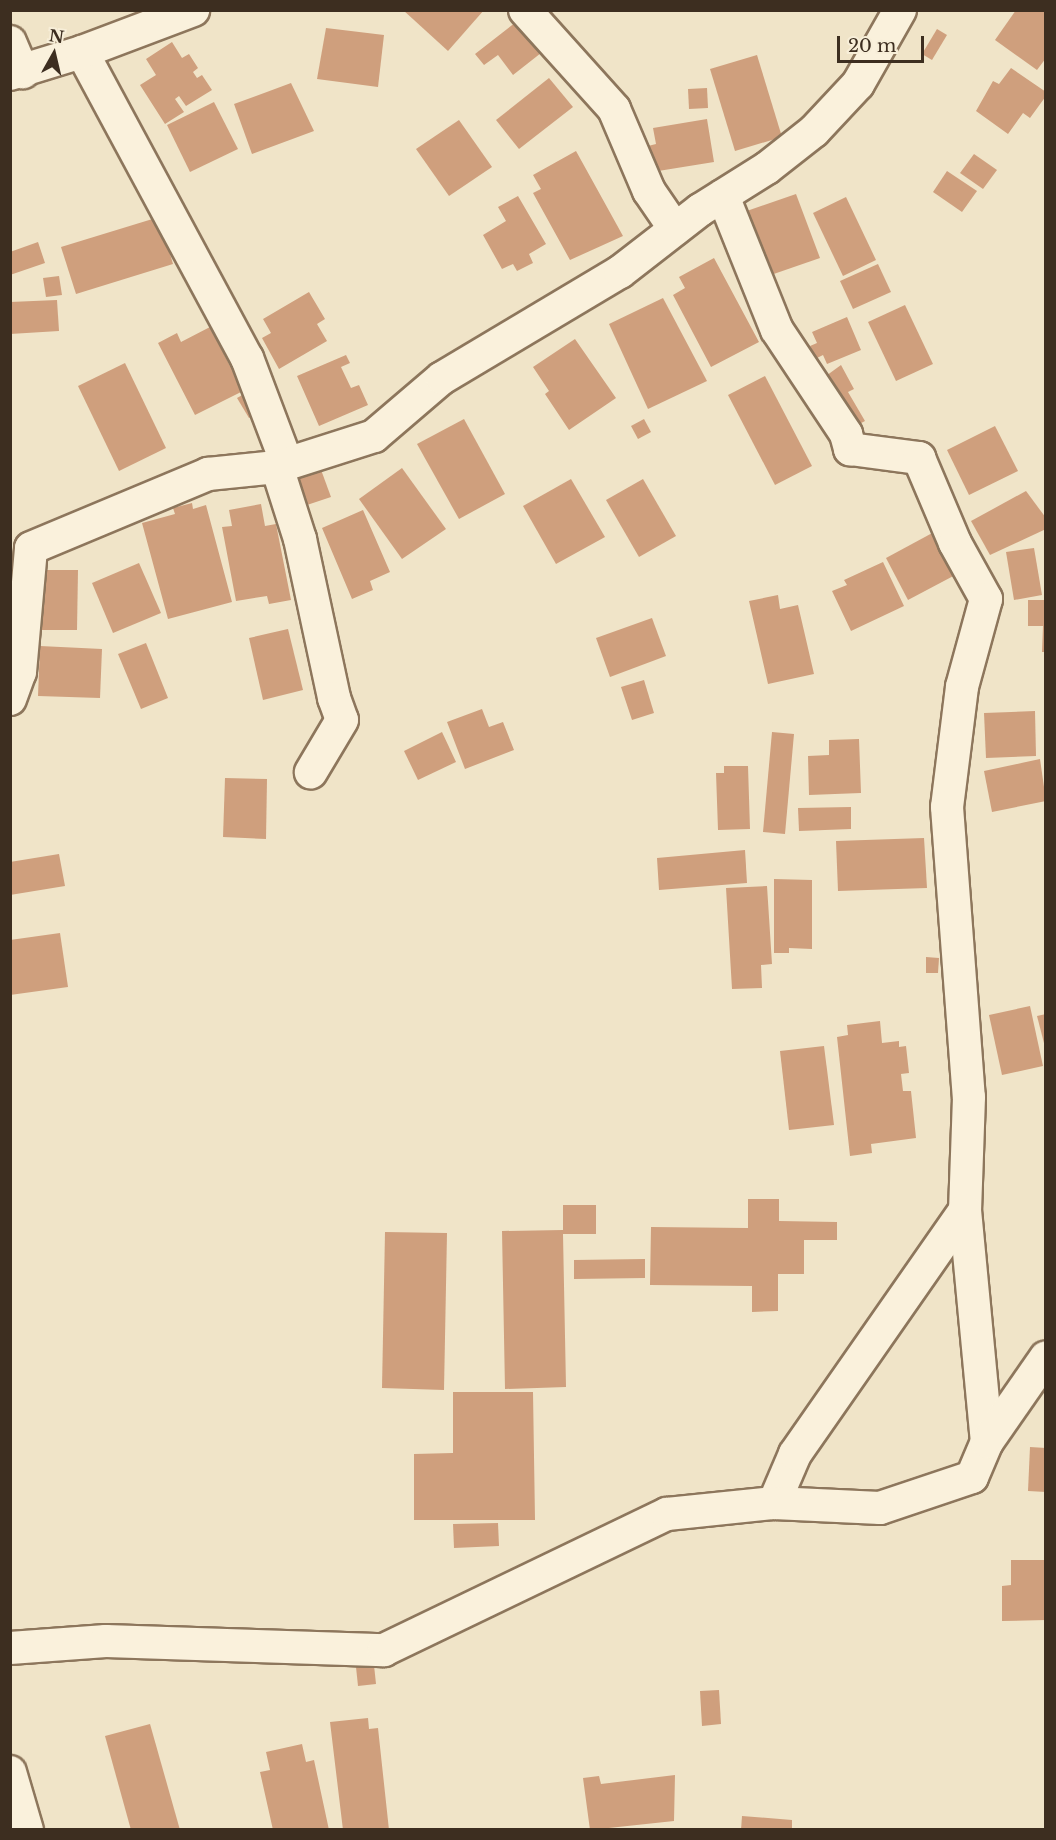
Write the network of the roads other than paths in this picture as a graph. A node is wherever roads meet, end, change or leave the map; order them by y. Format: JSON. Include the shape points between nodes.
{"nodes":[{"id":1,"x":193,"y":10,"type":"edge"},
{"id":2,"x":525,"y":10,"type":"edge"},
{"id":3,"x":900,"y":10,"type":"edge"},
{"id":4,"x":10,"y":42,"type":"edge"},
{"id":5,"x":82,"y":52,"type":"junction"},
{"id":6,"x":17,"y":73,"type":"edge"},
{"id":7,"x":723,"y":196,"type":"junction"},
{"id":8,"x":675,"y":229,"type":"junction"},
{"id":9,"x":282,"y":466,"type":"junction"},
{"id":10,"x":10,"y":699,"type":"edge"},
{"id":11,"x":311,"y":772,"type":"dead end"},
{"id":12,"x":965,"y":1210,"type":"junction"},
{"id":13,"x":1046,"y":1357,"type":"edge"},
{"id":14,"x":987,"y":1442,"type":"junction"},
{"id":15,"x":774,"y":1503,"type":"junction"},
{"id":16,"x":10,"y":1648,"type":"edge"},
{"id":17,"x":10,"y":1772,"type":"edge"},
{"id":18,"x":27,"y":1830,"type":"edge"}],
"edges":[{"from":1,"to":5,"type":"street"},
{"from":2,"to":8,"type":"street","via":[[614,110],[649,191]]},
{"from":3,"to":7,"type":"street","via":[[858,84],[814,131]]},
{"from":4,"to":6,"type":"street"},
{"from":5,"to":6,"type":"street"},
{"from":5,"to":9,"type":"street","via":[[247,358]]},
{"from":7,"to":8,"type":"street"},
{"from":7,"to":12,"type":"street","via":[[777,330],[846,434],[850,449],[919,458],[955,543],[986,599],[962,687],[947,807],[969,1097]]},
{"from":8,"to":9,"type":"street","via":[[620,272],[442,378],[374,436]]},
{"from":9,"to":10,"type":"street","via":[[208,474],[30,548],[20,672]]},
{"from":9,"to":11,"type":"street","via":[[342,720]]},
{"from":12,"to":14,"type":"street"},
{"from":12,"to":15,"type":"street","via":[[795,1454]]},
{"from":13,"to":14,"type":"street"},
{"from":14,"to":15,"type":"street","via":[[972,1477],[880,1508]]},
{"from":15,"to":16,"type":"street","via":[[667,1514],[384,1650],[106,1641]]},
{"from":17,"to":18,"type":"street"}]}
